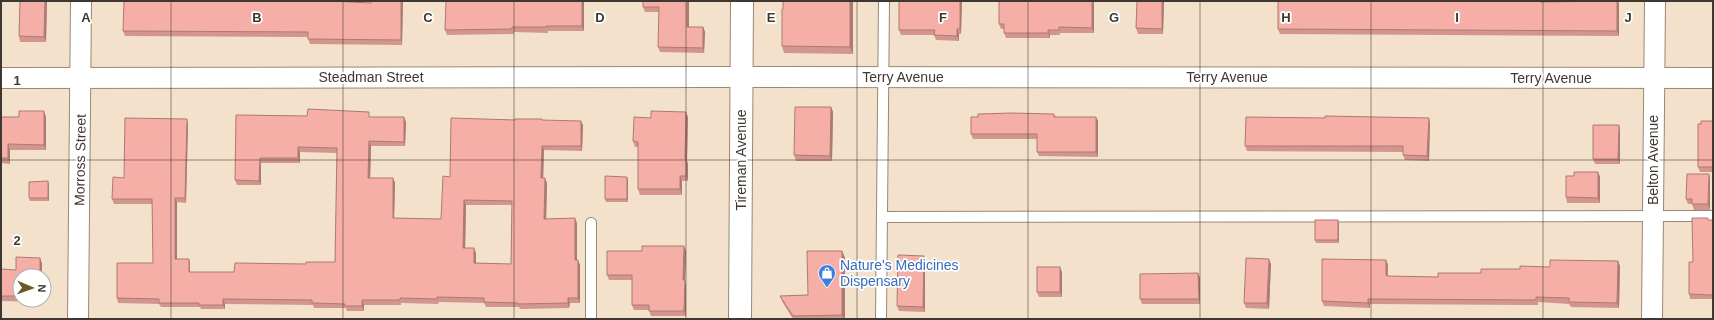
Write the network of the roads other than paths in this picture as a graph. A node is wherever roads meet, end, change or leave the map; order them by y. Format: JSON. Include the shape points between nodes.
{"nodes":[{"id":1,"x":81,"y":1,"type":"edge"},
{"id":2,"x":742,"y":1,"type":"edge"},
{"id":3,"x":884,"y":1,"type":"edge"},
{"id":4,"x":1655,"y":1,"type":"edge"},
{"id":5,"x":742,"y":77,"type":"junction"},
{"id":6,"x":883,"y":77,"type":"junction"},
{"id":7,"x":1,"y":78,"type":"edge"},
{"id":8,"x":80,"y":78,"type":"junction"},
{"id":9,"x":1654,"y":78,"type":"junction"},
{"id":10,"x":1713,"y":78,"type":"edge"},
{"id":11,"x":1653,"y":215,"type":"junction"},
{"id":12,"x":1713,"y":216,"type":"edge"},
{"id":13,"x":882,"y":217,"type":"junction"},
{"id":14,"x":591,"y":223,"type":"dead end"},
{"id":15,"x":78,"y":319,"type":"edge"},
{"id":16,"x":591,"y":319,"type":"edge"},
{"id":17,"x":740,"y":319,"type":"edge"},
{"id":18,"x":881,"y":319,"type":"edge"},
{"id":19,"x":1652,"y":319,"type":"edge"}],
"edges":[{"from":1,"to":8,"type":"street","name":"Morross Street"},
{"from":2,"to":5,"type":"street","name":"Tireman Avenue"},
{"from":3,"to":6,"type":"lane"},
{"from":4,"to":9,"type":"street","name":"Belton Avenue"},
{"from":5,"to":6,"type":"street","name":"Terry Avenue"},
{"from":5,"to":8,"type":"street","name":"Steadman Street"},
{"from":5,"to":17,"type":"street","name":"Tireman Avenue"},
{"from":6,"to":9,"type":"street","name":"Terry Avenue"},
{"from":6,"to":13,"type":"lane"},
{"from":7,"to":8,"type":"street","name":"Steadman Street"},
{"from":8,"to":15,"type":"street","name":"Morross Street"},
{"from":9,"to":10,"type":"street","name":"Terry Avenue"},
{"from":9,"to":11,"type":"street","name":"Belton Avenue"},
{"from":11,"to":12,"type":"lane"},
{"from":11,"to":13,"type":"lane"},
{"from":11,"to":19,"type":"street","name":"Belton Avenue"},
{"from":13,"to":18,"type":"lane"},
{"from":14,"to":16,"type":"lane"}]}
